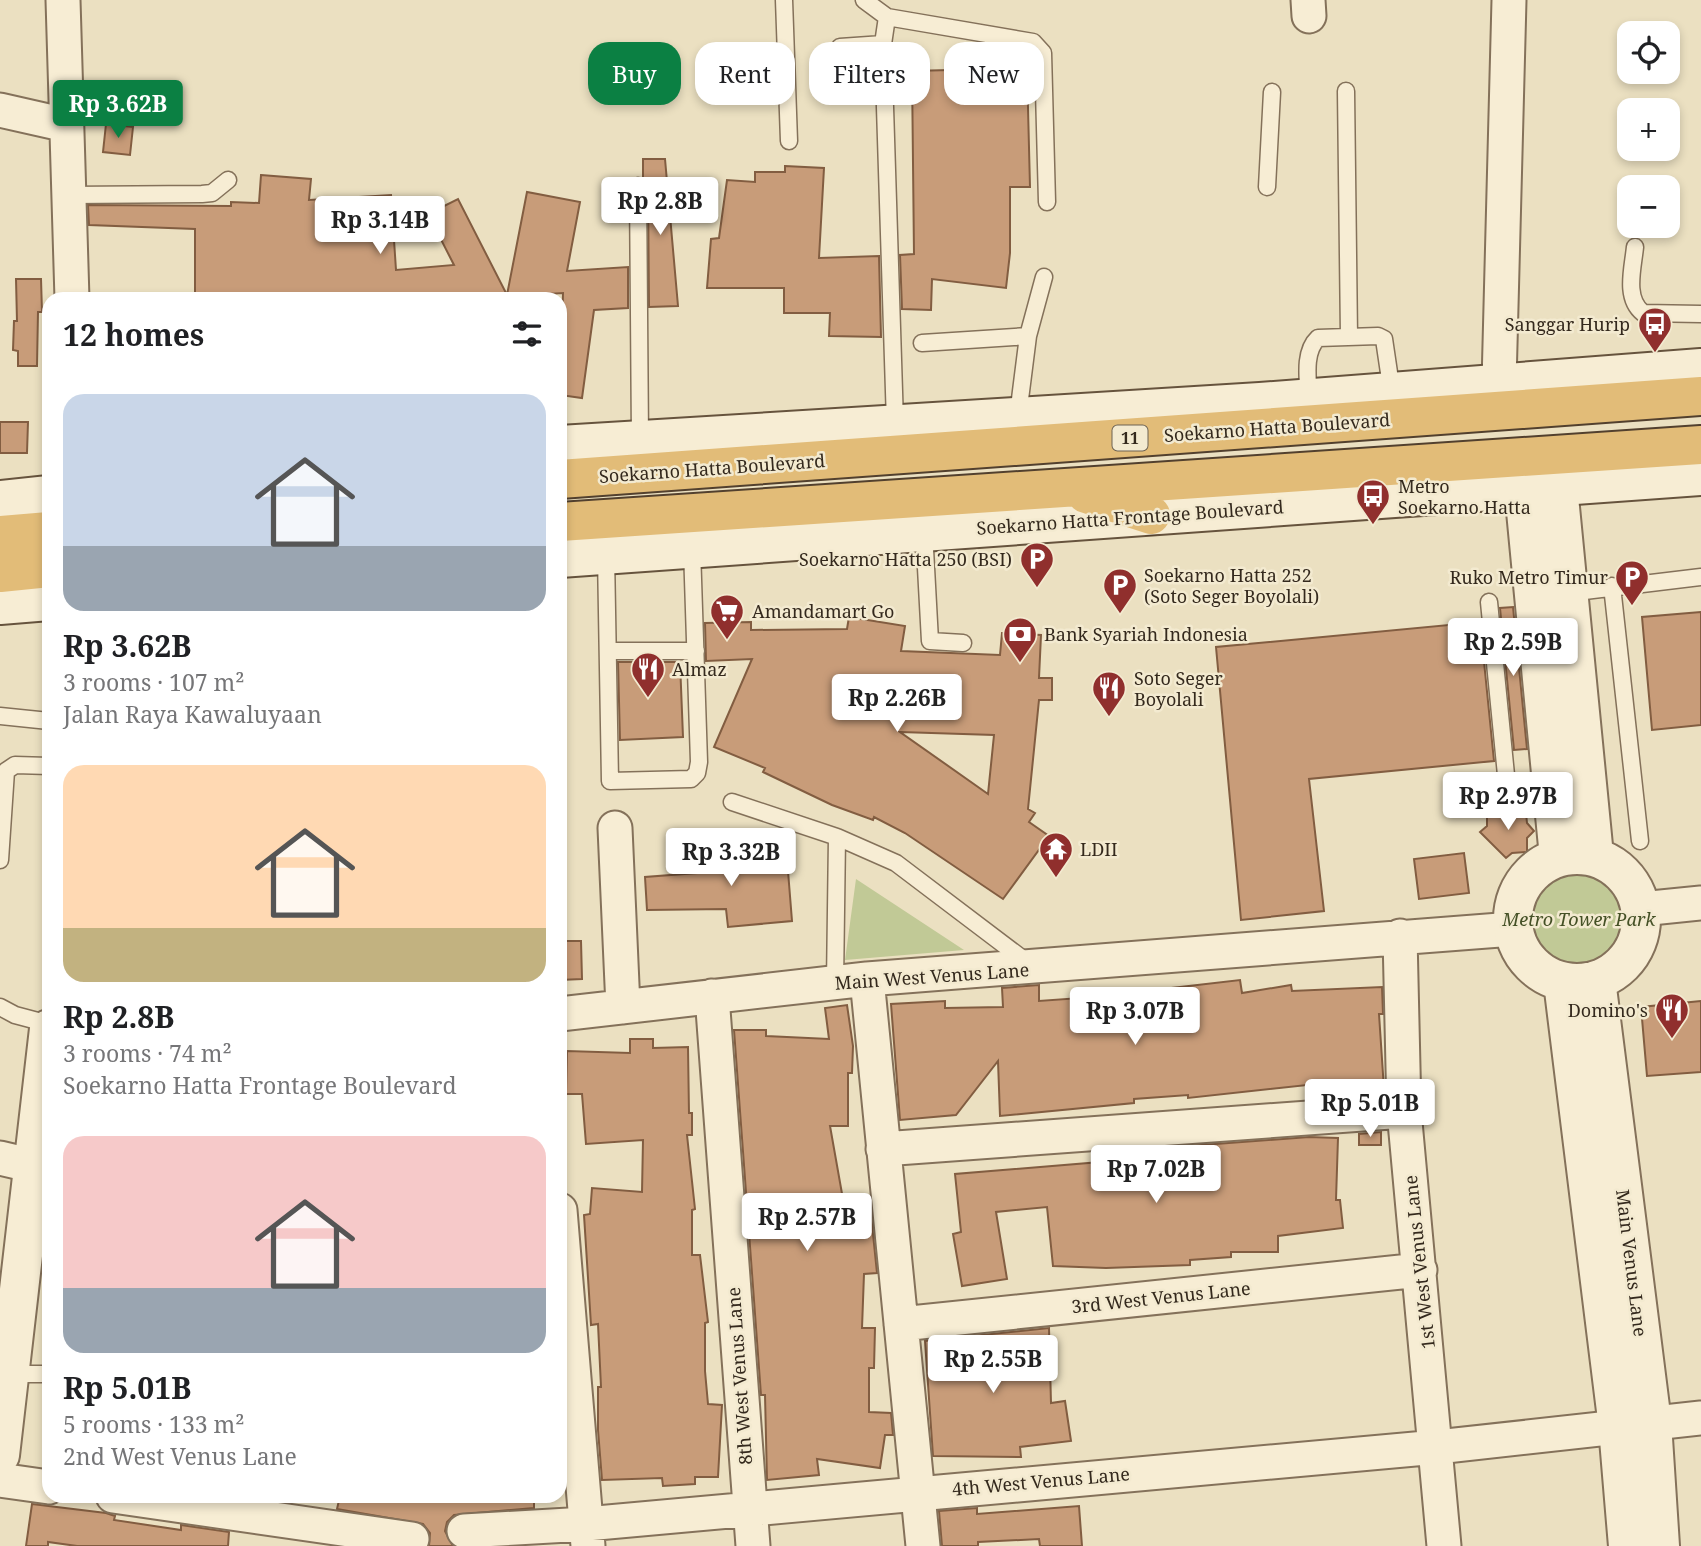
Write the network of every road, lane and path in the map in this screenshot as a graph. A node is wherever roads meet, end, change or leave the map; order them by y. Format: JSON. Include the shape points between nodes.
{"nodes":[{"id":1,"x":63,"y":0,"type":"edge"},
{"id":2,"x":784,"y":0,"type":"edge"},
{"id":3,"x":864,"y":0,"type":"edge"},
{"id":4,"x":1509,"y":0,"type":"edge"},
{"id":5,"x":887,"y":17,"type":"junction"},
{"id":6,"x":883,"y":42,"type":"edge"},
{"id":7,"x":1346,"y":91,"type":"dead end"},
{"id":8,"x":1272,"y":92,"type":"dead end"},
{"id":9,"x":885,"y":105,"type":"edge"},
{"id":10,"x":0,"y":110,"type":"edge"},
{"id":11,"x":66,"y":125,"type":"junction"},
{"id":12,"x":789,"y":141,"type":"dead end"},
{"id":13,"x":228,"y":180,"type":"dead end"},
{"id":14,"x":638,"y":186,"type":"dead end"},
{"id":15,"x":1267,"y":187,"type":"dead end"},
{"id":16,"x":69,"y":195,"type":"junction"},
{"id":17,"x":1047,"y":202,"type":"dead end"},
{"id":18,"x":1635,"y":247,"type":"dead end"},
{"id":19,"x":1044,"y":277,"type":"dead end"},
{"id":20,"x":72,"y":292,"type":"edge"},
{"id":21,"x":1701,"y":314,"type":"edge"},
{"id":22,"x":1028,"y":335,"type":"junction"},
{"id":23,"x":1349,"y":337,"type":"junction"},
{"id":24,"x":922,"y":342,"type":"dead end"},
{"id":25,"x":1701,"y":368,"type":"edge"},
{"id":26,"x":1499,"y":383,"type":"junction"},
{"id":27,"x":1392,"y":393,"type":"junction"},
{"id":28,"x":1701,"y":396,"type":"edge"},
{"id":29,"x":1309,"y":399,"type":"junction"},
{"id":30,"x":1018,"y":415,"type":"junction"},
{"id":31,"x":895,"y":423,"type":"junction"},
{"id":32,"x":640,"y":439,"type":"junction"},
{"id":33,"x":567,"y":444,"type":"edge"},
{"id":34,"x":1701,"y":445,"type":"edge"},
{"id":35,"x":1701,"y":476,"type":"edge"},
{"id":36,"x":567,"y":479,"type":"edge"},
{"id":37,"x":1065,"y":487,"type":"junction"},
{"id":38,"x":1541,"y":489,"type":"junction"},
{"id":39,"x":42,"y":496,"type":"edge"},
{"id":40,"x":0,"y":500,"type":"edge"},
{"id":41,"x":1151,"y":515,"type":"junction"},
{"id":42,"x":567,"y":522,"type":"edge"},
{"id":43,"x":925,"y":531,"type":"junction"},
{"id":44,"x":42,"y":532,"type":"edge"},
{"id":45,"x":0,"y":535,"type":"edge"},
{"id":46,"x":692,"y":549,"type":"junction"},
{"id":47,"x":606,"y":555,"type":"junction"},
{"id":48,"x":567,"y":558,"type":"edge"},
{"id":49,"x":42,"y":569,"type":"edge"},
{"id":50,"x":0,"y":573,"type":"edge"},
{"id":51,"x":1701,"y":577,"type":"edge"},
{"id":52,"x":1612,"y":586,"type":"junction"},
{"id":53,"x":1577,"y":592,"type":"junction"},
{"id":54,"x":42,"y":602,"type":"edge"},
{"id":55,"x":1489,"y":602,"type":"dead end"},
{"id":56,"x":0,"y":605,"type":"edge"},
{"id":57,"x":963,"y":643,"type":"dead end"},
{"id":58,"x":608,"y":651,"type":"junction"},
{"id":59,"x":696,"y":651,"type":"junction"},
{"id":60,"x":0,"y":716,"type":"edge"},
{"id":61,"x":42,"y":720,"type":"edge"},
{"id":62,"x":42,"y":766,"type":"edge"},
{"id":63,"x":1506,"y":775,"type":"dead end"},
{"id":64,"x":732,"y":802,"type":"dead end"},
{"id":65,"x":615,"y":828,"type":"dead end"},
{"id":66,"x":837,"y":837,"type":"junction"},
{"id":67,"x":1640,"y":841,"type":"dead end"},
{"id":68,"x":1576,"y":857,"type":"junction"},
{"id":69,"x":0,"y":860,"type":"edge"},
{"id":70,"x":1701,"y":903,"type":"edge"},
{"id":71,"x":1641,"y":909,"type":"junction"},
{"id":72,"x":1513,"y":929,"type":"junction"},
{"id":73,"x":1400,"y":936,"type":"junction"},
{"id":74,"x":1035,"y":969,"type":"junction"},
{"id":75,"x":851,"y":981,"type":"junction"},
{"id":76,"x":1580,"y":981,"type":"junction"},
{"id":77,"x":712,"y":996,"type":"junction"},
{"id":78,"x":0,"y":1007,"type":"edge"},
{"id":79,"x":623,"y":1007,"type":"junction"},
{"id":80,"x":567,"y":1013,"type":"edge"},
{"id":81,"x":42,"y":1024,"type":"edge"},
{"id":82,"x":1404,"y":1111,"type":"junction"},
{"id":83,"x":42,"y":1114,"type":"edge"},
{"id":84,"x":883,"y":1149,"type":"junction"},
{"id":85,"x":31,"y":1184,"type":"edge"},
{"id":86,"x":1420,"y":1270,"type":"junction"},
{"id":87,"x":567,"y":1294,"type":"edge"},
{"id":88,"x":901,"y":1324,"type":"junction"},
{"id":89,"x":9,"y":1374,"type":"junction"},
{"id":90,"x":42,"y":1374,"type":"edge"},
{"id":91,"x":1701,"y":1418,"type":"edge"},
{"id":92,"x":1635,"y":1425,"type":"junction"},
{"id":93,"x":1437,"y":1447,"type":"junction"},
{"id":94,"x":0,"y":1455,"type":"edge"},
{"id":95,"x":0,"y":1480,"type":"edge"},
{"id":96,"x":42,"y":1486,"type":"edge"},
{"id":97,"x":919,"y":1492,"type":"junction"},
{"id":98,"x":162,"y":1503,"type":"edge"},
{"id":99,"x":749,"y":1507,"type":"junction"},
{"id":100,"x":464,"y":1531,"type":"dead end"},
{"id":101,"x":587,"y":1535,"type":"edge"},
{"id":102,"x":412,"y":1539,"type":"dead end"},
{"id":103,"x":753,"y":1546,"type":"edge"},
{"id":104,"x":923,"y":1546,"type":"edge"},
{"id":105,"x":1444,"y":1546,"type":"edge"},
{"id":106,"x":1628,"y":1546,"type":"edge"},
{"id":107,"x":1660,"y":1546,"type":"edge"}],
"edges":[{"from":1,"to":11,"type":"street"},
{"from":2,"to":12,"type":"lane"},
{"from":3,"to":5,"type":"lane"},
{"from":4,"to":26,"type":"street"},
{"from":5,"to":6,"type":"lane"},
{"from":5,"to":17,"type":"lane","via":[[1033,42],[1043,53]]},
{"from":7,"to":23,"type":"lane"},
{"from":8,"to":15,"type":"lane"},
{"from":9,"to":31,"type":"lane"},
{"from":10,"to":11,"type":"street"},
{"from":11,"to":16,"type":"street"},
{"from":13,"to":16,"type":"lane","via":[[212,194]]},
{"from":14,"to":32,"type":"lane"},
{"from":16,"to":20,"type":"street"},
{"from":18,"to":21,"type":"lane","via":[[1631,293],[1637,309],[1643,313]]},
{"from":19,"to":22,"type":"lane"},
{"from":22,"to":24,"type":"lane"},
{"from":22,"to":30,"type":"lane"},
{"from":23,"to":27,"type":"lane","via":[[1378,335],[1384,339]]},
{"from":23,"to":29,"type":"lane","via":[[1318,338],[1312,344]]},
{"from":25,"to":26,"type":"main road"},
{"from":26,"to":27,"type":"main road"},
{"from":27,"to":29,"type":"main road"},
{"from":28,"to":36,"type":"highway","name":"Soekarno Hatta Boulevard","number":"11"},
{"from":29,"to":30,"type":"main road"},
{"from":30,"to":31,"type":"main road"},
{"from":31,"to":32,"type":"main road"},
{"from":32,"to":33,"type":"main road"},
{"from":34,"to":37,"type":"highway"},
{"from":35,"to":38,"type":"main road","name":"Soekarno Hatta Frontage Boulevard"},
{"from":37,"to":41,"type":"highway"},
{"from":37,"to":42,"type":"highway"},
{"from":38,"to":41,"type":"main road","name":"Soekarno Hatta Frontage Boulevard"},
{"from":38,"to":53,"type":"main road"},
{"from":38,"to":68,"type":"main road"},
{"from":39,"to":40,"type":"main road"},
{"from":41,"to":43,"type":"main road","name":"Soekarno Hatta Frontage Boulevard"},
{"from":43,"to":46,"type":"main road","name":"Soekarno Hatta Frontage Boulevard"},
{"from":43,"to":57,"type":"lane","via":[[930,641]]},
{"from":44,"to":45,"type":"highway"},
{"from":46,"to":47,"type":"main road","name":"Soekarno Hatta Frontage Boulevard"},
{"from":46,"to":59,"type":"lane"},
{"from":47,"to":48,"type":"main road","name":"Soekarno Hatta Frontage Boulevard"},
{"from":47,"to":58,"type":"lane"},
{"from":49,"to":50,"type":"highway"},
{"from":51,"to":52,"type":"lane"},
{"from":52,"to":53,"type":"lane"},
{"from":52,"to":67,"type":"lane"},
{"from":53,"to":68,"type":"main road"},
{"from":54,"to":56,"type":"main road"},
{"from":55,"to":63,"type":"lane"},
{"from":58,"to":59,"type":"lane"},
{"from":58,"to":59,"type":"lane","via":[[609,774],[614,783],[691,779],[697,773]]},
{"from":60,"to":61,"type":"lane"},
{"from":62,"to":69,"type":"lane","via":[[15,765],[6,771]]},
{"from":64,"to":66,"type":"lane"},
{"from":65,"to":79,"type":"street"},
{"from":66,"to":74,"type":"lane","via":[[896,863]]},
{"from":66,"to":75,"type":"lane"},
{"from":68,"to":71,"type":"main road","via":[[1611,864],[1626,876]]},
{"from":68,"to":72,"type":"main road","via":[[1542,865],[1528,877],[1513,911]]},
{"from":70,"to":71,"type":"street"},
{"from":71,"to":76,"type":"main road","via":[[1641,928],[1627,960]]},
{"from":72,"to":73,"type":"street","name":"Main West Venus Lane"},
{"from":72,"to":76,"type":"main road","via":[[1530,963],[1545,975]]},
{"from":73,"to":74,"type":"street","name":"Main West Venus Lane"},
{"from":73,"to":82,"type":"street","name":"1st West Venus Lane"},
{"from":74,"to":75,"type":"street","name":"Main West Venus Lane"},
{"from":75,"to":77,"type":"street","name":"Main West Venus Lane"},
{"from":75,"to":84,"type":"street"},
{"from":76,"to":92,"type":"main road","name":"Main Venus Lane"},
{"from":77,"to":79,"type":"street","name":"Main West Venus Lane"},
{"from":77,"to":99,"type":"street","name":"8th West Venus Lane"},
{"from":78,"to":81,"type":"lane"},
{"from":79,"to":80,"type":"street","name":"Main West Venus Lane"},
{"from":82,"to":84,"type":"street"},
{"from":82,"to":86,"type":"street","name":"1st West Venus Lane"},
{"from":83,"to":85,"type":"main road"},
{"from":84,"to":88,"type":"street"},
{"from":85,"to":89,"type":"main road"},
{"from":86,"to":88,"type":"street","name":"3rd West Venus Lane"},
{"from":86,"to":93,"type":"street","name":"1st West Venus Lane"},
{"from":87,"to":101,"type":"street"},
{"from":88,"to":97,"type":"street"},
{"from":89,"to":90,"type":"lane"},
{"from":89,"to":94,"type":"main road"},
{"from":91,"to":92,"type":"street","name":"4th West Venus Lane"},
{"from":92,"to":93,"type":"street","name":"4th West Venus Lane"},
{"from":92,"to":106,"type":"main road","name":"Main Venus Lane"},
{"from":92,"to":107,"type":"main road","name":"Main Venus Lane"},
{"from":93,"to":97,"type":"street","name":"4th West Venus Lane"},
{"from":93,"to":105,"type":"street","name":"1st West Venus Lane"},
{"from":95,"to":96,"type":"street"},
{"from":97,"to":99,"type":"street","name":"4th West Venus Lane"},
{"from":97,"to":104,"type":"street"},
{"from":98,"to":102,"type":"street"},
{"from":99,"to":101,"type":"street","name":"4th West Venus Lane"},
{"from":99,"to":103,"type":"street","name":"8th West Venus Lane"},
{"from":100,"to":101,"type":"street","name":"4th West Venus Lane"}]}
